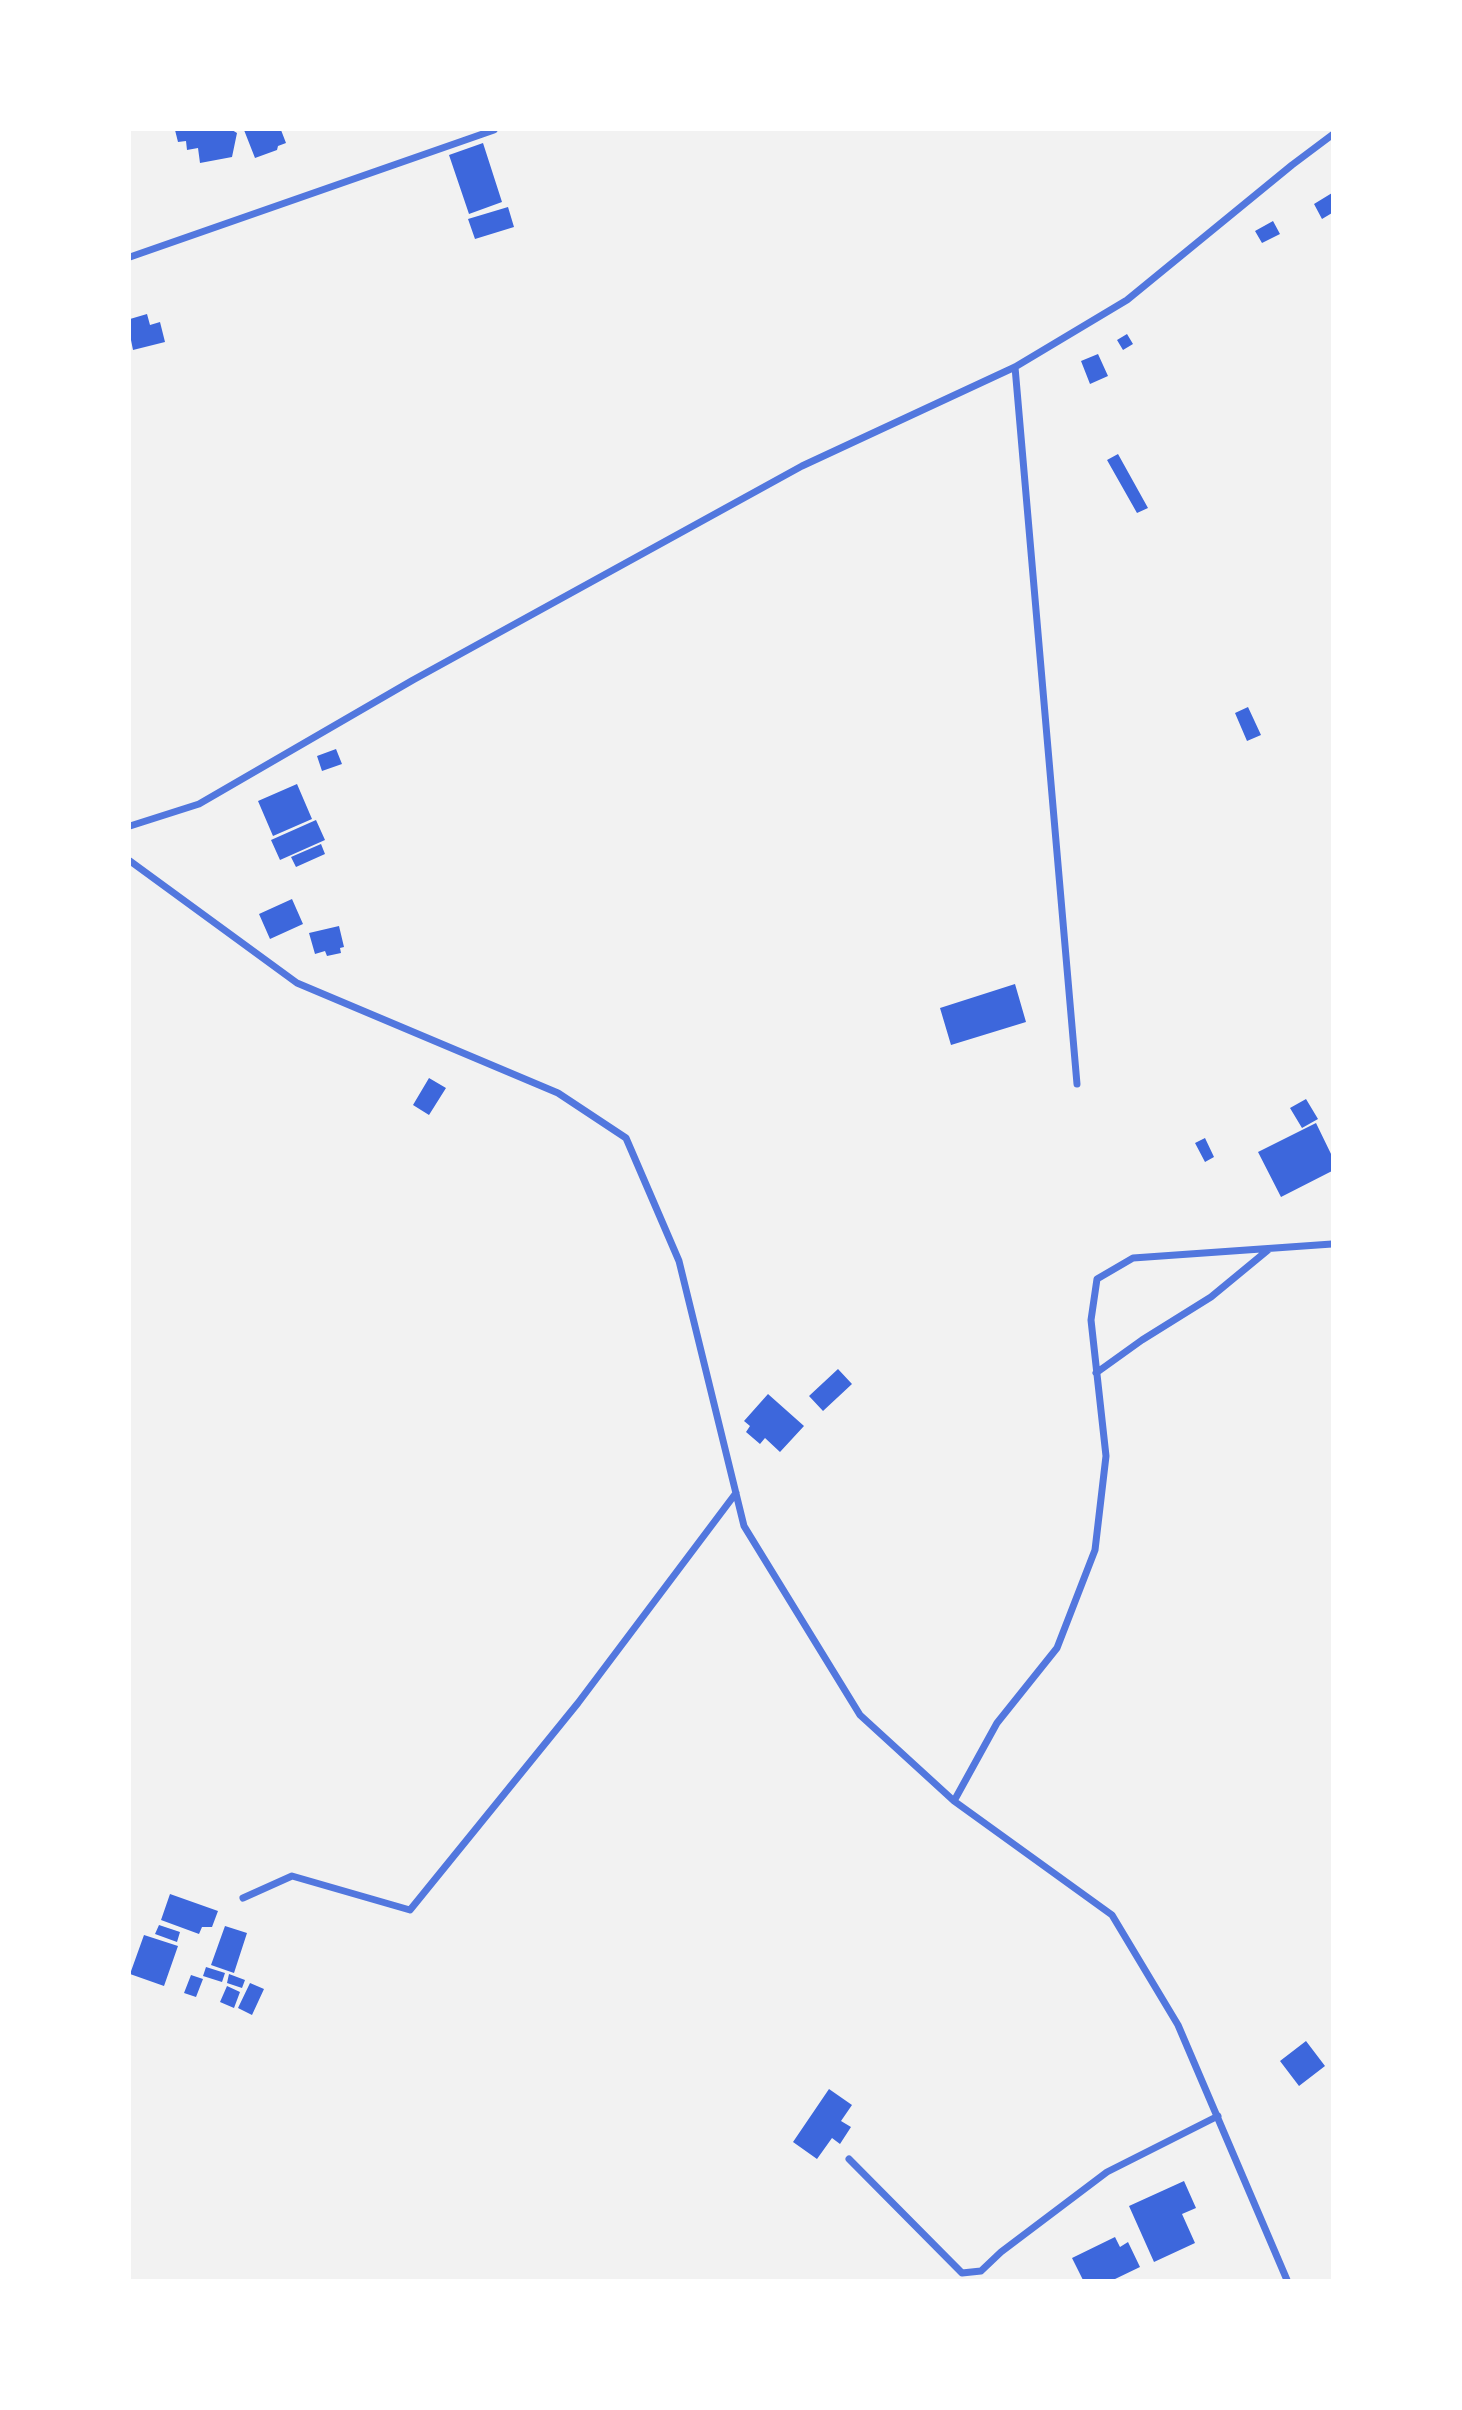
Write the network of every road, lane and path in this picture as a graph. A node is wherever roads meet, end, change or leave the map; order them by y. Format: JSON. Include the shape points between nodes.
{"nodes":[{"id":1,"x":494,"y":130,"type":"edge"},
{"id":2,"x":1332,"y":135,"type":"edge"},
{"id":3,"x":130,"y":257,"type":"edge"},
{"id":4,"x":1015,"y":367,"type":"junction"},
{"id":5,"x":130,"y":826,"type":"edge"},
{"id":6,"x":130,"y":861,"type":"edge"},
{"id":7,"x":1077,"y":1084,"type":"dead end"},
{"id":8,"x":1332,"y":1244,"type":"edge"},
{"id":9,"x":1268,"y":1250,"type":"junction"},
{"id":10,"x":1096,"y":1373,"type":"junction"},
{"id":11,"x":736,"y":1493,"type":"junction"},
{"id":12,"x":954,"y":1801,"type":"junction"},
{"id":13,"x":243,"y":1898,"type":"dead end"},
{"id":14,"x":1218,"y":2116,"type":"junction"},
{"id":15,"x":849,"y":2159,"type":"dead end"},
{"id":16,"x":1287,"y":2280,"type":"edge"}],
"edges":[{"from":1,"to":3,"type":"street"},
{"from":2,"to":4,"type":"street","via":[[1128,300]]},
{"from":4,"to":5,"type":"street","via":[[802,466],[412,680],[199,804]]},
{"from":4,"to":7,"type":"street"},
{"from":6,"to":11,"type":"street","via":[[297,983],[558,1093],[626,1138],[678,1261]]},
{"from":8,"to":9,"type":"street"},
{"from":9,"to":10,"type":"street","via":[[1211,1297]]},
{"from":9,"to":10,"type":"street","via":[[1133,1258],[1097,1279],[1091,1321]]},
{"from":10,"to":12,"type":"street","via":[[1106,1456],[1095,1550],[1057,1647],[997,1723]]},
{"from":11,"to":12,"type":"street","via":[[744,1526],[860,1715]]},
{"from":11,"to":13,"type":"street","via":[[578,1703],[410,1910],[292,1876]]},
{"from":12,"to":14,"type":"street","via":[[1112,1915],[1178,2025]]},
{"from":14,"to":15,"type":"street","via":[[1108,2172],[981,2271],[962,2273]]},
{"from":14,"to":16,"type":"street"}]}
